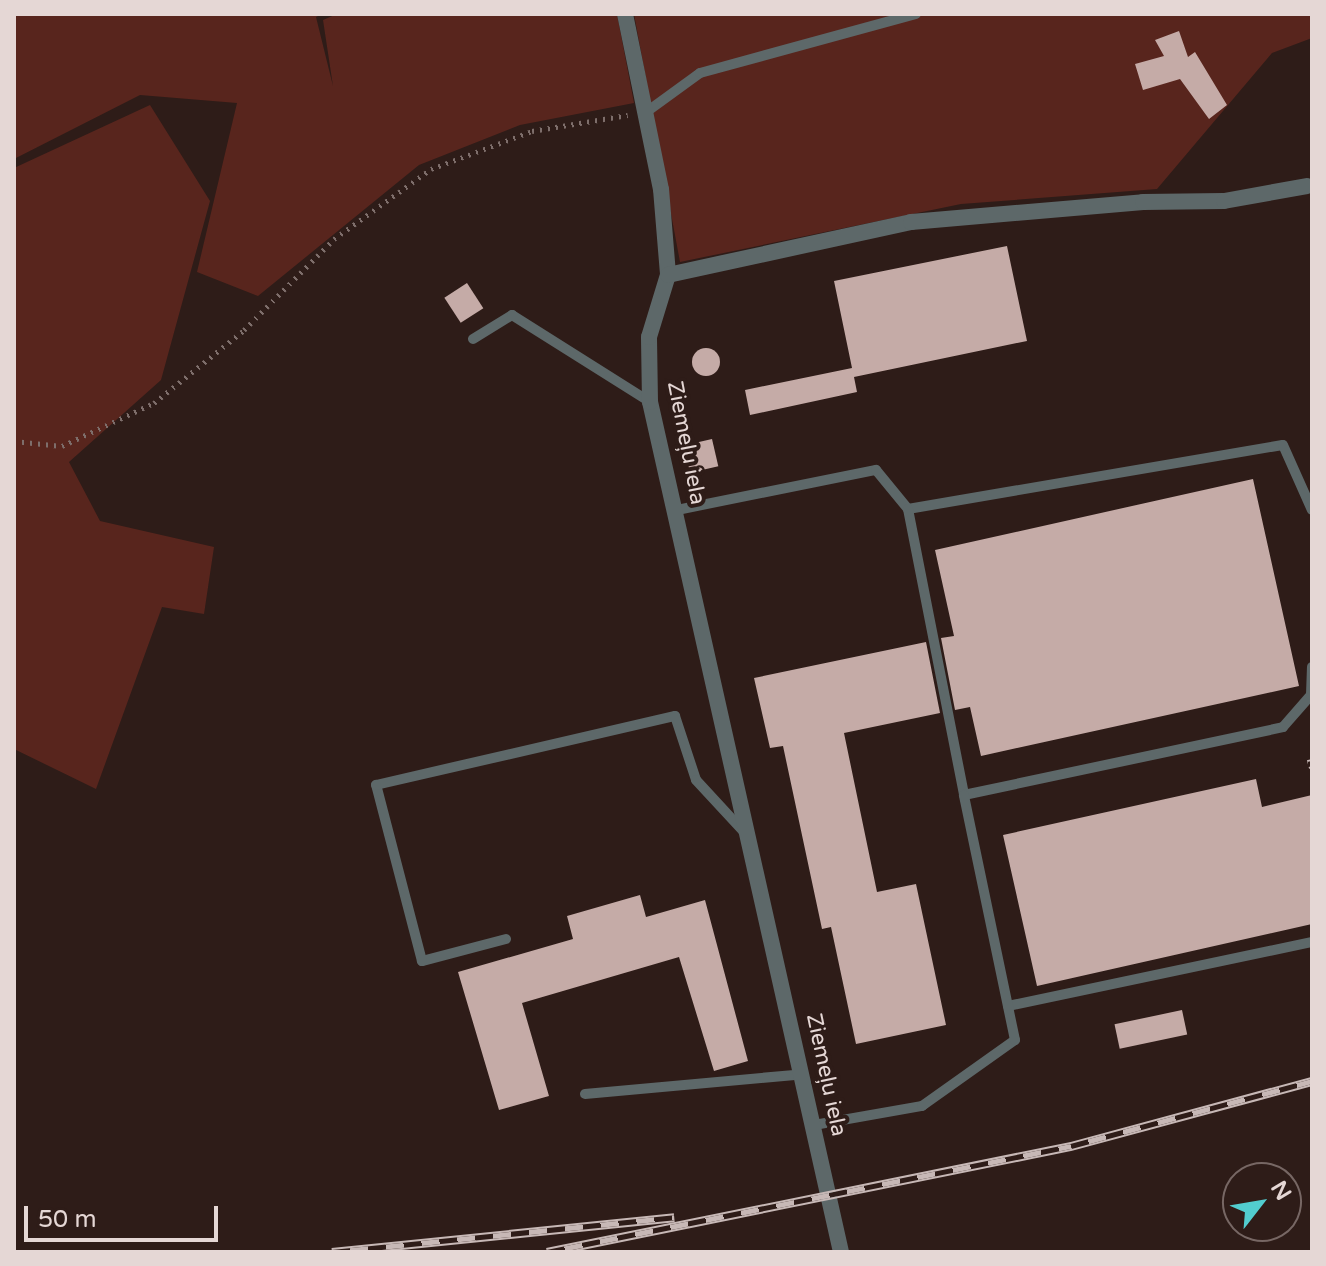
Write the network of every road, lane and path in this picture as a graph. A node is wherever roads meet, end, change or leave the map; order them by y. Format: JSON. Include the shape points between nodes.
{"nodes":[{"id":1,"x":625,"y":14,"type":"edge"},
{"id":2,"x":916,"y":14,"type":"edge"},
{"id":3,"x":645,"y":113,"type":"junction"},
{"id":4,"x":1310,"y":184,"type":"edge"},
{"id":5,"x":668,"y":275,"type":"junction"},
{"id":6,"x":473,"y":339,"type":"dead end"},
{"id":7,"x":650,"y":402,"type":"junction"},
{"id":8,"x":14,"y":441,"type":"edge"},
{"id":9,"x":908,"y":509,"type":"junction"},
{"id":10,"x":677,"y":510,"type":"junction"},
{"id":11,"x":1312,"y":510,"type":"edge"},
{"id":12,"x":1312,"y":667,"type":"edge"},
{"id":13,"x":964,"y":795,"type":"junction"},
{"id":14,"x":750,"y":838,"type":"junction"},
{"id":15,"x":506,"y":939,"type":"dead end"},
{"id":16,"x":1312,"y":942,"type":"edge"},
{"id":17,"x":1008,"y":1006,"type":"junction"},
{"id":18,"x":803,"y":1074,"type":"junction"},
{"id":19,"x":585,"y":1094,"type":"dead end"},
{"id":20,"x":814,"y":1125,"type":"junction"},
{"id":21,"x":841,"y":1252,"type":"edge"}],
"edges":[{"from":1,"to":3,"type":"street"},
{"from":2,"to":3,"type":"lane","via":[[700,73]]},
{"from":3,"to":5,"type":"street","via":[[661,189]]},
{"from":3,"to":8,"type":"path","via":[[532,131],[431,169],[334,239],[244,330],[154,403],[62,446]]},
{"from":4,"to":5,"type":"street","via":[[1224,201],[1143,202],[911,222]]},
{"from":5,"to":7,"type":"street","name":"Ziemeļu iela","via":[[649,337]]},
{"from":6,"to":7,"type":"lane","via":[[512,315]]},
{"from":7,"to":10,"type":"street","name":"Ziemeļu iela"},
{"from":9,"to":10,"type":"lane","via":[[876,470]]},
{"from":9,"to":11,"type":"lane","via":[[1283,445]]},
{"from":9,"to":13,"type":"lane"},
{"from":10,"to":14,"type":"street","name":"Ziemeļu iela"},
{"from":12,"to":13,"type":"lane","via":[[1311,695],[1283,727]]},
{"from":13,"to":17,"type":"lane"},
{"from":14,"to":15,"type":"lane","via":[[696,780],[675,716],[376,785],[422,961]]},
{"from":14,"to":18,"type":"street","name":"Ziemeļu iela"},
{"from":16,"to":17,"type":"lane"},
{"from":17,"to":20,"type":"lane","via":[[1015,1040],[945,1095],[922,1106]]},
{"from":18,"to":19,"type":"lane"},
{"from":18,"to":20,"type":"street","name":"Ziemeļu iela"},
{"from":20,"to":21,"type":"street","name":"Ziemeļu iela"}]}
